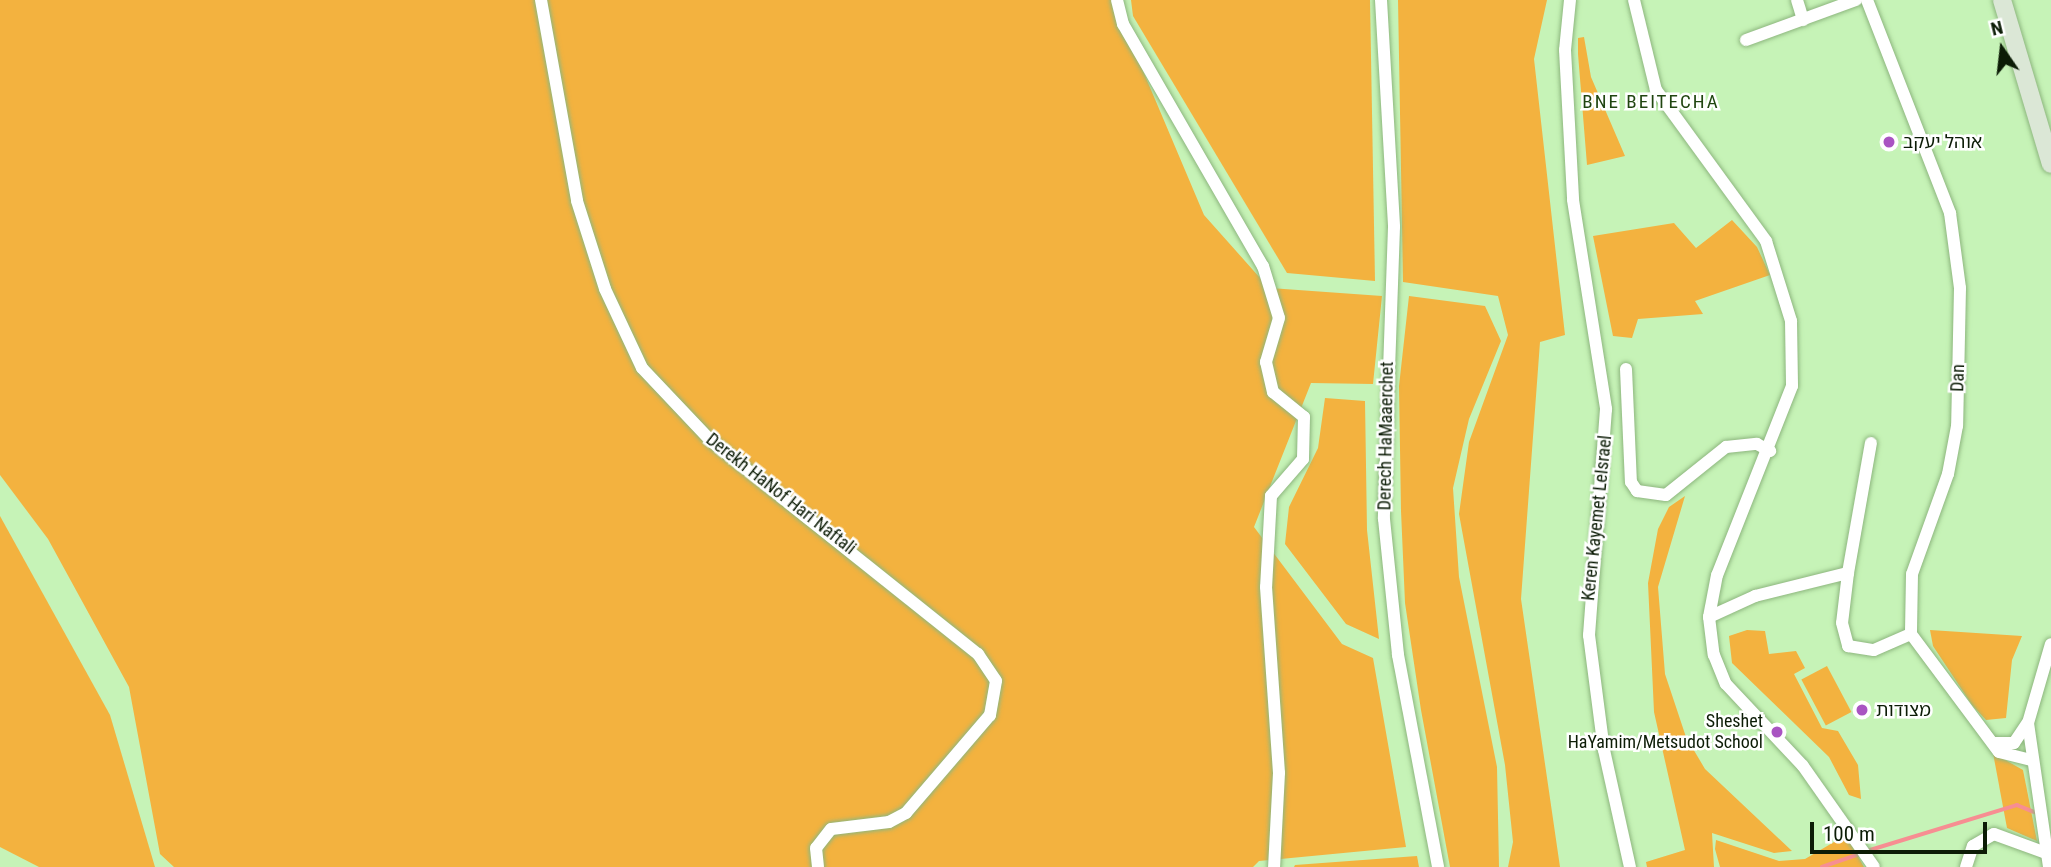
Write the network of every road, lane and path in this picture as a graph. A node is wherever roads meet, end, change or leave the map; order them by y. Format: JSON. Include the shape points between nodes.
{"nodes":[{"id":1,"x":541,"y":0,"type":"edge"},
{"id":2,"x":1118,"y":0,"type":"edge"},
{"id":3,"x":1381,"y":0,"type":"edge"},
{"id":4,"x":1570,"y":0,"type":"edge"},
{"id":5,"x":1634,"y":0,"type":"edge"},
{"id":6,"x":1797,"y":0,"type":"edge"},
{"id":7,"x":1856,"y":0,"type":"edge"},
{"id":8,"x":1867,"y":0,"type":"edge"},
{"id":9,"x":2002,"y":0,"type":"edge"},
{"id":10,"x":1803,"y":20,"type":"junction"},
{"id":11,"x":1746,"y":40,"type":"dead end"},
{"id":12,"x":2051,"y":164,"type":"edge"},
{"id":13,"x":1626,"y":369,"type":"dead end"},
{"id":14,"x":1871,"y":443,"type":"dead end"},
{"id":15,"x":1770,"y":451,"type":"junction"},
{"id":16,"x":1848,"y":573,"type":"junction"},
{"id":17,"x":1709,"y":617,"type":"junction"},
{"id":18,"x":1911,"y":634,"type":"junction"},
{"id":19,"x":2051,"y":644,"type":"edge"},
{"id":20,"x":2047,"y":660,"type":"edge"},
{"id":21,"x":2028,"y":723,"type":"junction"},
{"id":22,"x":1988,"y":740,"type":"junction"},
{"id":23,"x":2030,"y":760,"type":"junction"},
{"id":24,"x":2046,"y":853,"type":"junction"},
{"id":25,"x":818,"y":867,"type":"edge"},
{"id":26,"x":1274,"y":867,"type":"edge"},
{"id":27,"x":1438,"y":867,"type":"edge"},
{"id":28,"x":1630,"y":867,"type":"edge"},
{"id":29,"x":1874,"y":867,"type":"edge"},
{"id":30,"x":1965,"y":867,"type":"edge"},
{"id":31,"x":2049,"y":867,"type":"edge"}],
"edges":[{"from":1,"to":25,"type":"street","name":"Derekh HaNof Hari Naftali","via":[[577,201],[605,289],[642,368],[711,441],[978,654],[996,681],[990,715],[906,813],[888,822],[831,829],[816,848]]},
{"from":2,"to":26,"type":"street","via":[[1123,24],[1263,266],[1279,318],[1266,362],[1273,392],[1304,417],[1303,459],[1271,496],[1266,587],[1279,773]]},
{"from":3,"to":27,"type":"street","name":"Derech HaMaaerchet","via":[[1394,227],[1384,519],[1398,655]]},
{"from":4,"to":28,"type":"street","name":"Keren Kayemet LeIsrael","via":[[1565,50],[1573,200],[1606,409],[1589,635]]},
{"from":5,"to":15,"type":"street","via":[[1656,90],[1766,241],[1782,285],[1791,321],[1792,386]]},
{"from":6,"to":10,"type":"street"},
{"from":7,"to":10,"type":"street"},
{"from":8,"to":18,"type":"street","name":"Dan","via":[[1950,213],[1960,288],[1956,426],[1948,474],[1912,575]]},
{"from":9,"to":12,"type":"street"},
{"from":10,"to":11,"type":"street"},
{"from":13,"to":15,"type":"street","via":[[1631,482],[1637,491],[1666,495],[1726,447],[1757,444]]},
{"from":14,"to":16,"type":"street"},
{"from":15,"to":17,"type":"street","via":[[1726,550]]},
{"from":16,"to":17,"type":"street","via":[[1755,596]]},
{"from":16,"to":18,"type":"street","via":[[1842,623],[1848,646],[1874,650]]},
{"from":17,"to":29,"type":"street","via":[[1714,655],[1726,684],[1803,766]]},
{"from":18,"to":22,"type":"street"},
{"from":19,"to":20,"type":"street"},
{"from":20,"to":21,"type":"street"},
{"from":21,"to":22,"type":"street","via":[[2014,743],[2004,747]]},
{"from":21,"to":23,"type":"street"},
{"from":22,"to":23,"type":"street","via":[[1999,752]]},
{"from":23,"to":24,"type":"street"},
{"from":24,"to":30,"type":"street","via":[[1994,834],[1973,846]]},
{"from":24,"to":31,"type":"street"}]}
